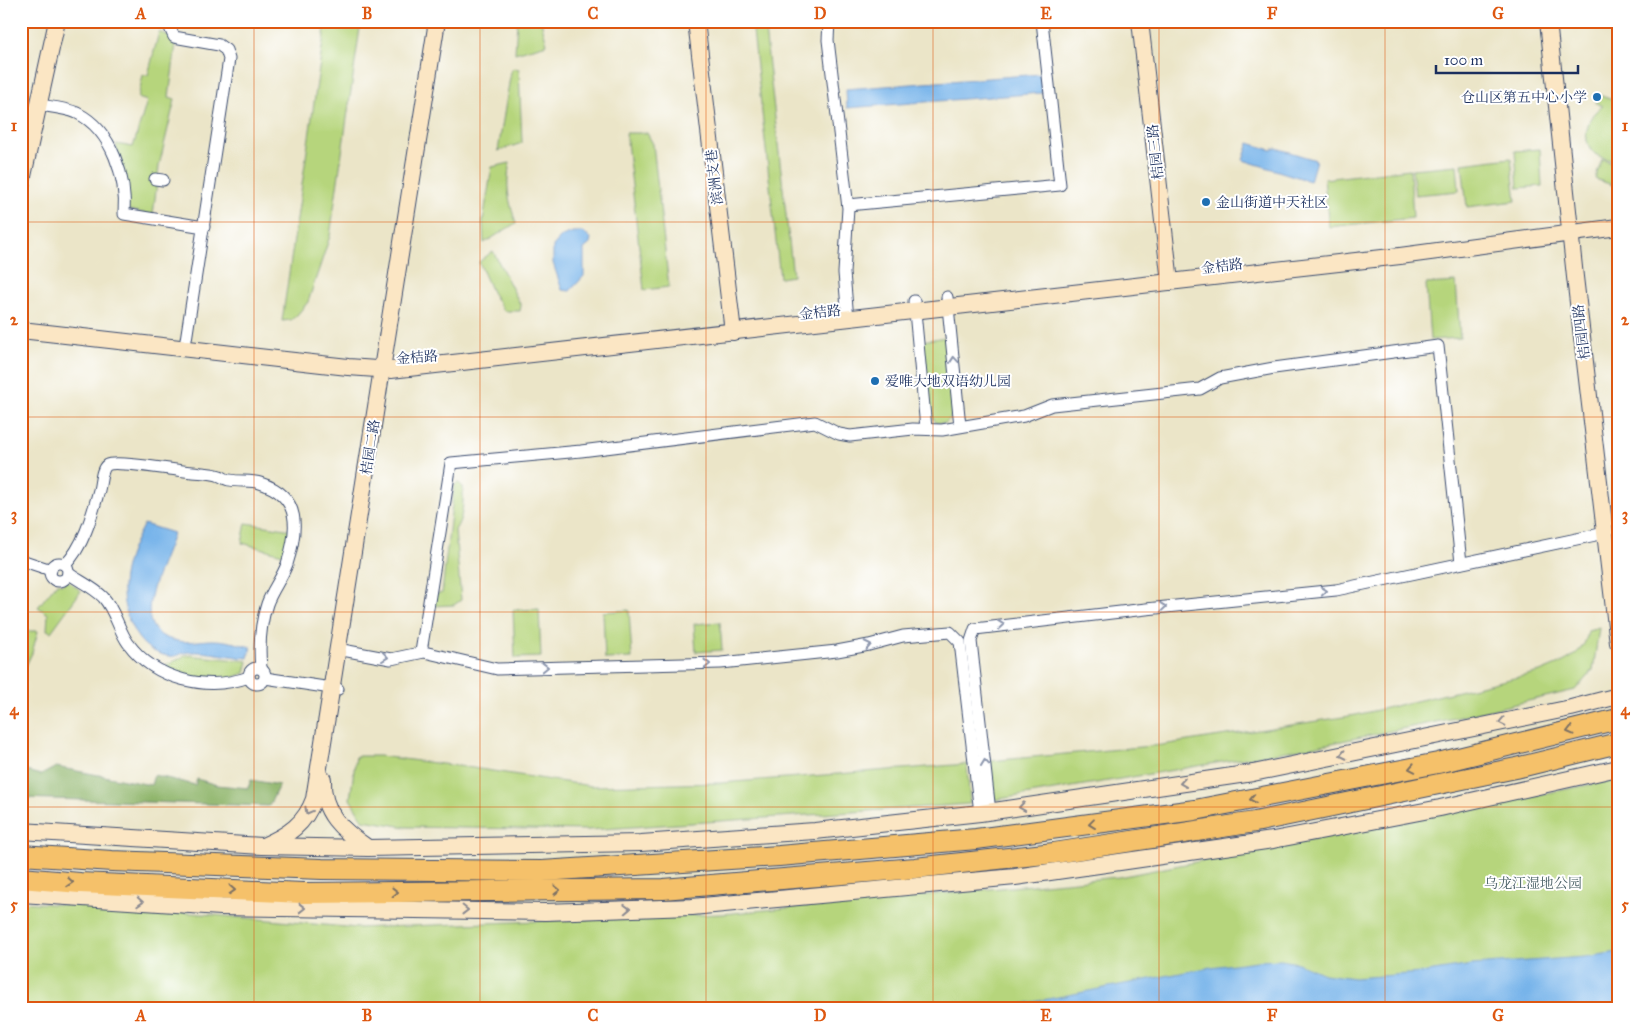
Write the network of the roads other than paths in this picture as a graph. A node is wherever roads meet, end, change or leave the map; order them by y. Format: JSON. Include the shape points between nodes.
{"nodes":[{"id":1,"x":57,"y":21,"type":"edge"},
{"id":2,"x":167,"y":21,"type":"edge"},
{"id":3,"x":437,"y":21,"type":"edge"},
{"id":4,"x":448,"y":21,"type":"edge"},
{"id":5,"x":696,"y":21,"type":"edge"},
{"id":6,"x":829,"y":21,"type":"edge"},
{"id":7,"x":1042,"y":21,"type":"edge"},
{"id":8,"x":1140,"y":21,"type":"edge"},
{"id":9,"x":1548,"y":21,"type":"edge"},
{"id":10,"x":39,"y":105,"type":"junction"},
{"id":11,"x":25,"y":153,"type":"edge"},
{"id":12,"x":21,"y":185,"type":"edge"},
{"id":13,"x":848,"y":205,"type":"junction"},
{"id":14,"x":1618,"y":217,"type":"edge"},
{"id":15,"x":204,"y":226,"type":"junction"},
{"id":16,"x":1618,"y":227,"type":"edge"},
{"id":17,"x":1569,"y":229,"type":"junction"},
{"id":18,"x":1169,"y":277,"type":"junction"},
{"id":19,"x":948,"y":303,"type":"junction"},
{"id":20,"x":914,"y":306,"type":"junction"},
{"id":21,"x":848,"y":314,"type":"junction"},
{"id":22,"x":21,"y":320,"type":"edge"},
{"id":23,"x":732,"y":327,"type":"junction"},
{"id":24,"x":21,"y":330,"type":"edge"},
{"id":25,"x":186,"y":340,"type":"junction"},
{"id":26,"x":388,"y":365,"type":"junction"},
{"id":27,"x":960,"y":426,"type":"junction"},
{"id":28,"x":926,"y":428,"type":"junction"},
{"id":29,"x":1605,"y":533,"type":"junction"},
{"id":30,"x":21,"y":560,"type":"edge"},
{"id":31,"x":1461,"y":563,"type":"junction"},
{"id":32,"x":67,"y":569,"type":"junction"},
{"id":33,"x":1618,"y":643,"type":"edge"},
{"id":34,"x":341,"y":649,"type":"junction"},
{"id":35,"x":421,"y":652,"type":"junction"},
{"id":36,"x":263,"y":673,"type":"junction"},
{"id":37,"x":334,"y":688,"type":"junction"},
{"id":38,"x":1618,"y":696,"type":"edge"},
{"id":39,"x":1618,"y":719,"type":"edge"},
{"id":40,"x":1618,"y":742,"type":"edge"},
{"id":41,"x":1618,"y":768,"type":"edge"},
{"id":42,"x":985,"y":812,"type":"junction"},
{"id":43,"x":21,"y":831,"type":"edge"},
{"id":44,"x":262,"y":846,"type":"junction"},
{"id":45,"x":368,"y":848,"type":"junction"},
{"id":46,"x":21,"y":855,"type":"edge"},
{"id":47,"x":21,"y":878,"type":"edge"},
{"id":48,"x":21,"y":894,"type":"edge"}],
"edges":[{"from":1,"to":10,"type":"main road"},
{"from":2,"to":15,"type":"street","via":[[172,34],[178,39],[219,45],[228,53]]},
{"from":3,"to":26,"type":"main road","name":"桔园二路"},
{"from":4,"to":26,"type":"main road","name":"桔园二路"},
{"from":5,"to":23,"type":"main road","name":"滨洲支巷"},
{"from":6,"to":13,"type":"street","via":[[829,53]]},
{"from":7,"to":13,"type":"street","via":[[1060,185]]},
{"from":8,"to":18,"type":"main road","name":"桔园三路"},
{"from":9,"to":17,"type":"main road","name":"桔园四路"},
{"from":10,"to":11,"type":"main road"},
{"from":10,"to":15,"type":"street","via":[[77,113],[105,140],[115,157],[124,197],[124,214]]},
{"from":11,"to":12,"type":"main road"},
{"from":13,"to":21,"type":"street","via":[[844,273]]},
{"from":14,"to":17,"type":"main road","name":"金桔路"},
{"from":15,"to":25,"type":"street"},
{"from":16,"to":17,"type":"main road"},
{"from":17,"to":18,"type":"main road","name":"金桔路"},
{"from":17,"to":29,"type":"main road","name":"桔园四路"},
{"from":18,"to":19,"type":"main road","name":"金桔路"},
{"from":19,"to":20,"type":"main road","name":"金桔路"},
{"from":27,"to":19,"type":"street","one_way":true},
{"from":20,"to":21,"type":"main road","name":"金桔路"},
{"from":20,"to":28,"type":"street"},
{"from":21,"to":23,"type":"main road","name":"金桔路"},
{"from":22,"to":25,"type":"main road","name":"金桔路"},
{"from":23,"to":26,"type":"main road","name":"金桔路"},
{"from":24,"to":26,"type":"main road"},
{"from":25,"to":26,"type":"main road","name":"金桔路"},
{"from":26,"to":34,"type":"main road","name":"桔园二路"},
{"from":27,"to":28,"type":"street","via":[[942,430]]},
{"from":27,"to":31,"type":"street","via":[[1024,416],[1052,405],[1200,389],[1220,378],[1274,368],[1438,346]]},
{"from":28,"to":35,"type":"street","via":[[850,436],[815,422],[581,451],[451,463]]},
{"from":29,"to":31,"type":"street"},
{"from":29,"to":33,"type":"main road","name":"桔园四路"},
{"from":30,"to":32,"type":"street","via":[[51,570],[56,563]]},
{"from":42,"to":31,"type":"street","one_way":true,"via":[[971,636],[975,629],[1146,608],[1336,590]]},
{"from":32,"to":36,"type":"street","via":[[103,597],[129,645],[162,671],[185,681],[200,683],[227,683],[249,677],[251,670]]},
{"from":32,"to":36,"type":"street","via":[[96,501],[104,468],[109,464],[198,472],[268,486],[292,507],[295,524],[287,563],[263,616]]},
{"from":34,"to":35,"type":"street","one_way":true,"via":[[391,658]]},
{"from":34,"to":37,"type":"main road","name":"桔园二路"},
{"from":35,"to":42,"type":"street","one_way":true,"via":[[497,669],[721,663],[869,646],[903,636],[950,632],[960,642]]},
{"from":36,"to":37,"type":"street"},
{"from":37,"to":44,"type":"main road","name":"桔园二路","one_way":true,"via":[[311,808],[292,830]]},
{"from":37,"to":45,"type":"main road","name":"桔园二路","via":[[322,790],[338,825]]},
{"from":38,"to":42,"type":"main road","one_way":true,"via":[[1253,773]]},
{"from":39,"to":46,"type":"highway","one_way":true,"via":[[1438,763],[1195,810],[976,839],[779,856],[542,870],[322,869]]},
{"from":47,"to":40,"type":"highway","one_way":true,"via":[[303,893],[663,889],[915,868],[1054,852],[1255,822],[1516,768]]},
{"from":48,"to":41,"type":"main road","one_way":true,"via":[[221,907],[545,912],[692,907],[1014,877],[1273,840],[1440,808]]},
{"from":42,"to":45,"type":"main road","via":[[815,831],[641,843]]},
{"from":43,"to":44,"type":"main road"},
{"from":44,"to":45,"type":"main road"}]}
